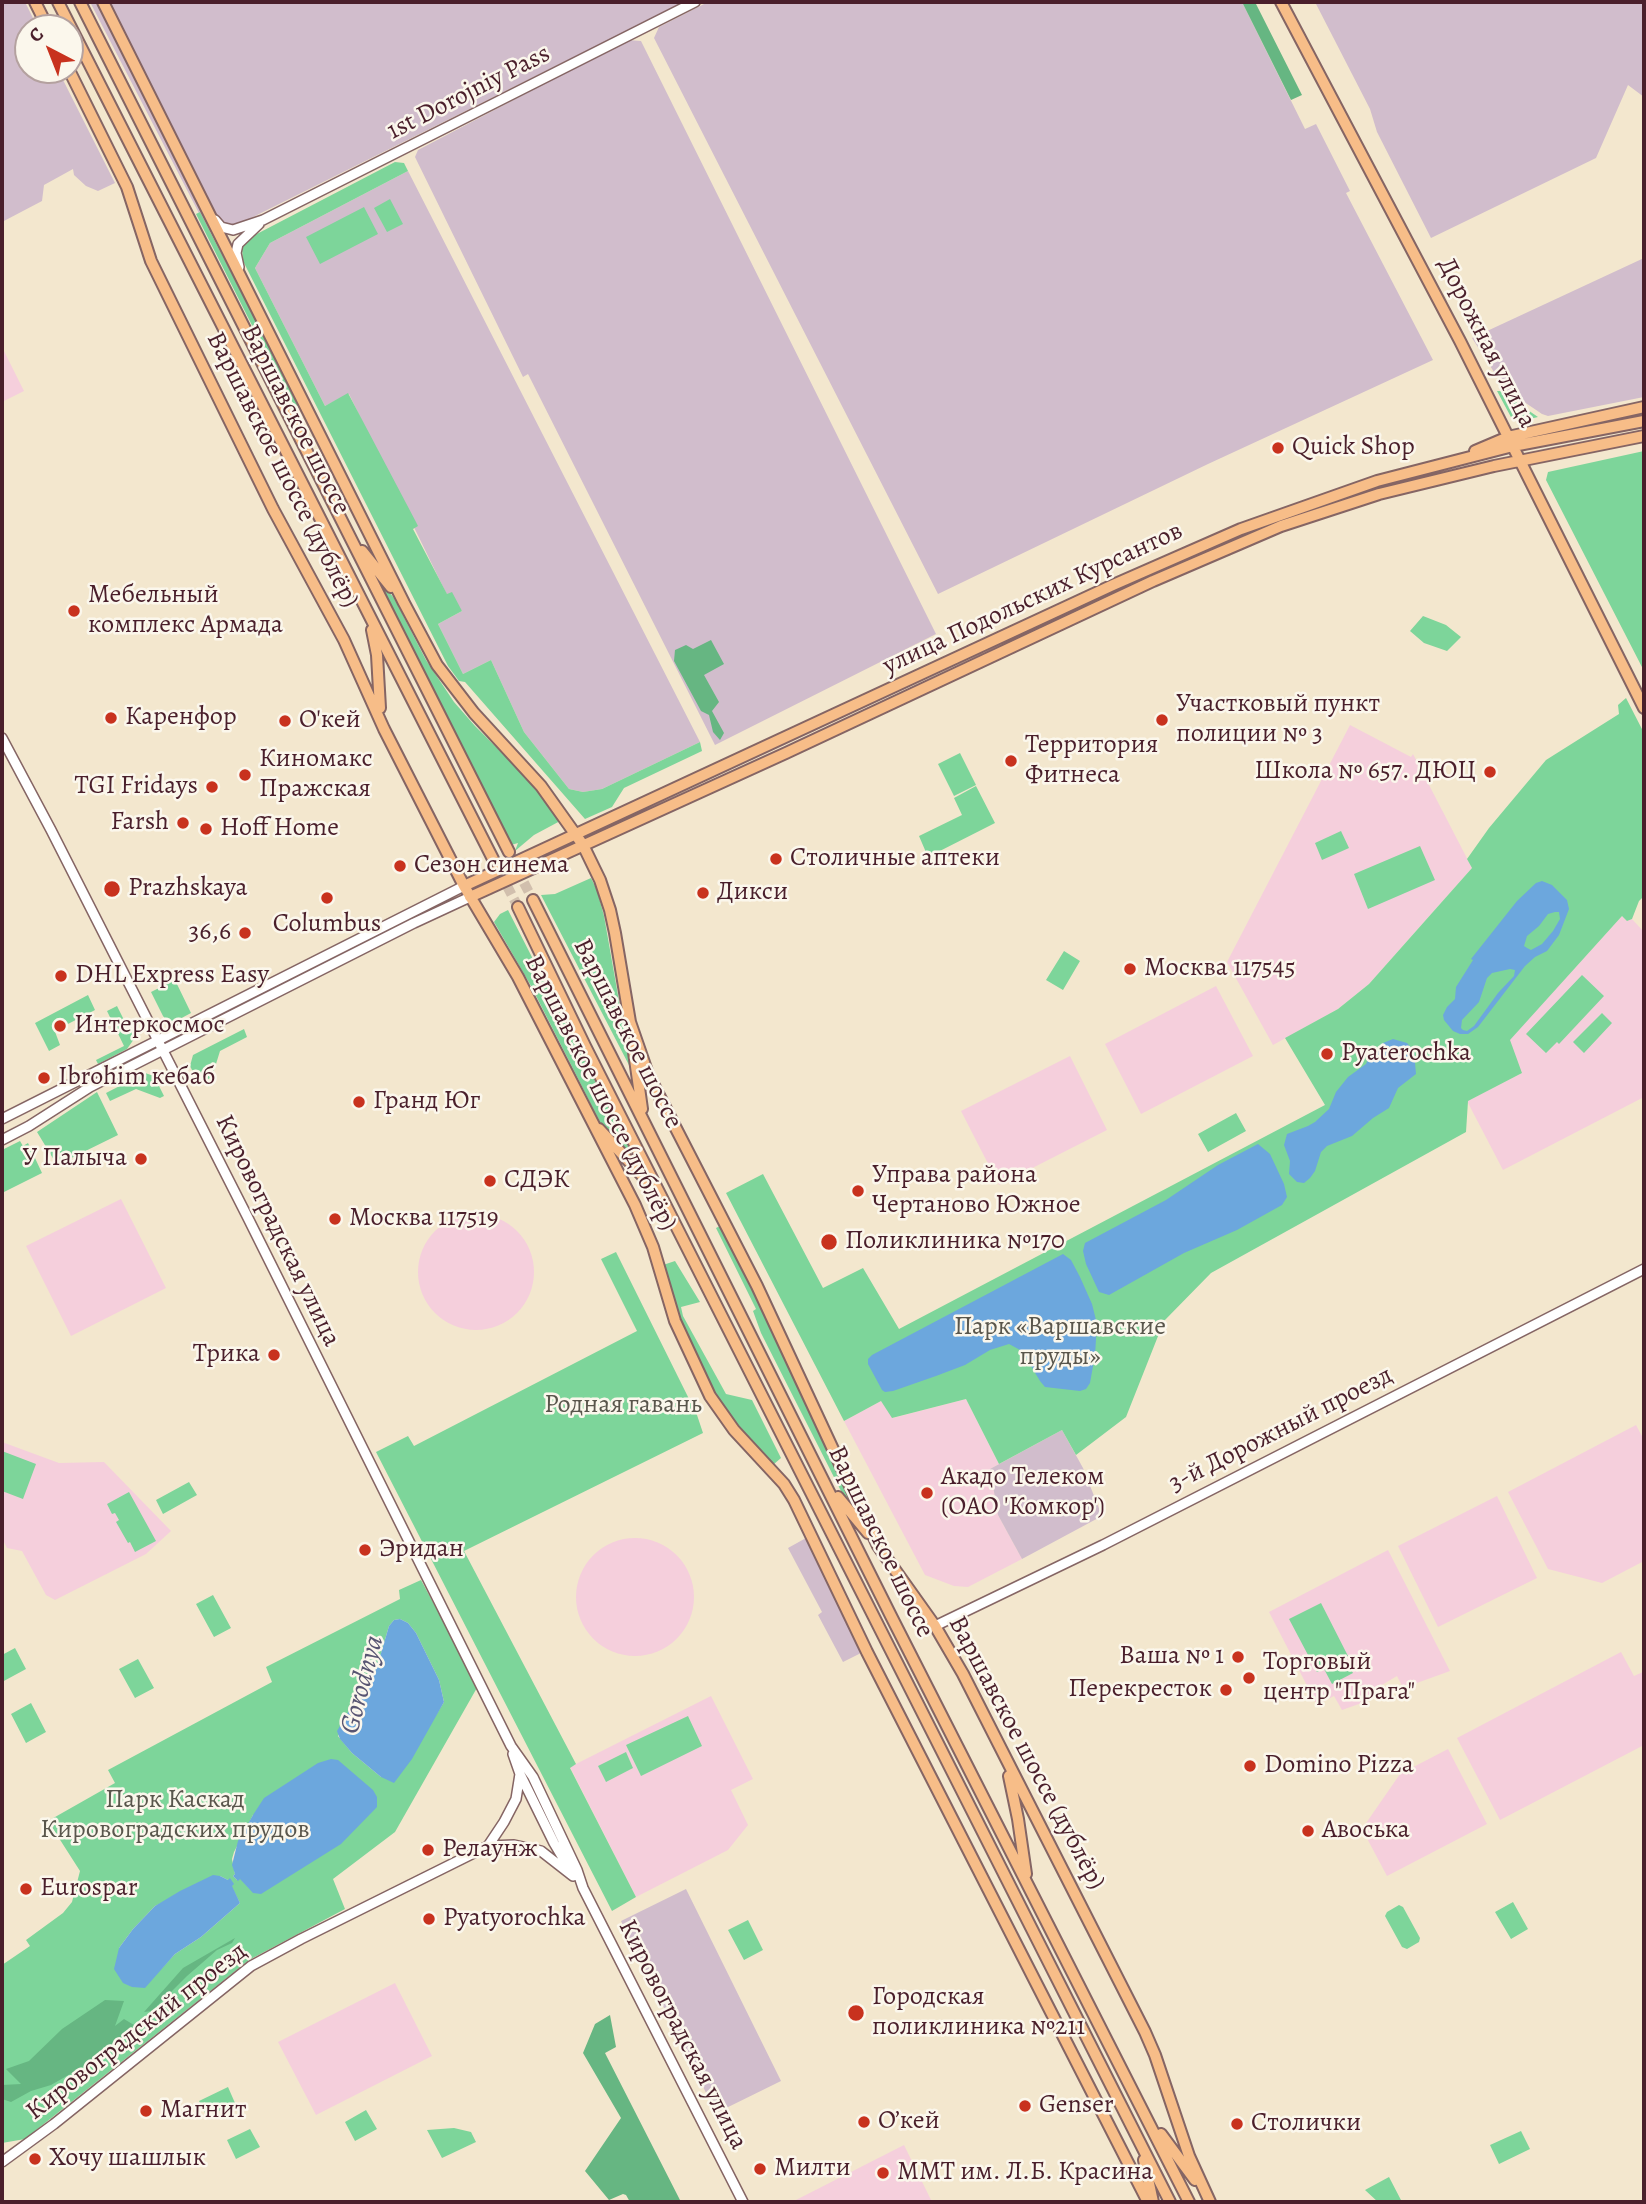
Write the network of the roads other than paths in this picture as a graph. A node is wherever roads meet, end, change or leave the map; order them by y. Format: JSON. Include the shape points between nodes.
{"nodes":[{"id":1,"x":58,"y":2,"type":"edge"},
{"id":2,"x":80,"y":2,"type":"edge"},
{"id":3,"x":103,"y":2,"type":"edge"},
{"id":4,"x":695,"y":2,"type":"edge"},
{"id":5,"x":1280,"y":2,"type":"edge"},
{"id":6,"x":76,"y":84,"type":"edge"},
{"id":7,"x":206,"y":208,"type":"junction"},
{"id":8,"x":263,"y":220,"type":"junction"},
{"id":9,"x":243,"y":280,"type":"junction"},
{"id":10,"x":1644,"y":407,"type":"edge"},
{"id":11,"x":1644,"y":421,"type":"edge"},
{"id":12,"x":1644,"y":436,"type":"edge"},
{"id":13,"x":1511,"y":441,"type":"junction"},
{"id":14,"x":1520,"y":460,"type":"junction"},
{"id":15,"x":347,"y":532,"type":"junction"},
{"id":16,"x":404,"y":603,"type":"junction"},
{"id":17,"x":368,"y":614,"type":"junction"},
{"id":18,"x":1644,"y":708,"type":"edge"},
{"id":19,"x":384,"y":729,"type":"junction"},
{"id":20,"x":2,"y":738,"type":"edge"},
{"id":21,"x":576,"y":834,"type":"junction"},
{"id":22,"x":583,"y":845,"type":"junction"},
{"id":23,"x":509,"y":852,"type":"tunnel mouth"},
{"id":24,"x":494,"y":859,"type":"tunnel mouth"},
{"id":25,"x":464,"y":886,"type":"junction"},
{"id":26,"x":470,"y":897,"type":"junction"},
{"id":27,"x":533,"y":900,"type":"tunnel mouth"},
{"id":28,"x":518,"y":907,"type":"tunnel mouth"},
{"id":29,"x":629,"y":1023,"type":"junction"},
{"id":30,"x":157,"y":1041,"type":"junction"},
{"id":31,"x":163,"y":1051,"type":"junction"},
{"id":32,"x":587,"y":1112,"type":"junction"},
{"id":33,"x":2,"y":1119,"type":"edge"},
{"id":34,"x":644,"y":1119,"type":"junction"},
{"id":35,"x":2,"y":1140,"type":"edge"},
{"id":36,"x":676,"y":1224,"type":"junction"},
{"id":37,"x":1644,"y":1269,"type":"edge"},
{"id":38,"x":825,"y":1480,"type":"junction"},
{"id":39,"x":878,"y":1546,"type":"junction"},
{"id":40,"x":935,"y":1626,"type":"junction"},
{"id":41,"x":511,"y":1746,"type":"junction"},
{"id":42,"x":1006,"y":1760,"type":"junction"},
{"id":43,"x":520,"y":1774,"type":"junction"},
{"id":44,"x":532,"y":1796,"type":"junction"},
{"id":45,"x":516,"y":1799,"type":"junction"},
{"id":46,"x":545,"y":1801,"type":"junction"},
{"id":47,"x":504,"y":1822,"type":"junction"},
{"id":48,"x":561,"y":1835,"type":"junction"},
{"id":49,"x":514,"y":1845,"type":"junction"},
{"id":50,"x":555,"y":1845,"type":"junction"},
{"id":51,"x":488,"y":1846,"type":"junction"},
{"id":52,"x":541,"y":1851,"type":"junction"},
{"id":53,"x":573,"y":1876,"type":"junction"},
{"id":54,"x":1027,"y":1882,"type":"junction"},
{"id":55,"x":583,"y":1888,"type":"junction"},
{"id":56,"x":1144,"y":2112,"type":"junction"},
{"id":57,"x":1140,"y":2144,"type":"junction"},
{"id":58,"x":2,"y":2162,"type":"edge"},
{"id":59,"x":1208,"y":2199,"type":"edge"},
{"id":60,"x":743,"y":2202,"type":"edge"},
{"id":61,"x":1150,"y":2202,"type":"edge"},
{"id":62,"x":1170,"y":2202,"type":"edge"},
{"id":63,"x":1189,"y":2202,"type":"edge"}],
"edges":[{"from":1,"to":17,"type":"main road","name":"Варшавское шоссе"},
{"from":2,"to":15,"type":"main road","name":"Варшавское шоссе"},
{"from":3,"to":7,"type":"main road","name":"Варшавское шоссе (дублёр)"},
{"from":4,"to":8,"type":"street","name":"1st Dorojniy Pass"},
{"from":5,"to":13,"type":"main road","name":"Дорожная улица"},
{"from":6,"to":19,"type":"main road","name":"Варшавское шоссе (дублёр)","via":[[128,187],[151,261]]},
{"from":7,"to":8,"type":"street","via":[[226,229]]},
{"from":7,"to":9,"type":"main road","name":"Варшавское шоссе (дублёр)"},
{"from":8,"to":9,"type":"street","via":[[236,248]]},
{"from":9,"to":16,"type":"main road","name":"Варшавское шоссе (дублёр)"},
{"from":10,"to":13,"type":"main road"},
{"from":11,"to":13,"type":"main road","name":"улица Подольских Курсантов"},
{"from":12,"to":14,"type":"main road","name":"улица Подольских Курсантов"},
{"from":13,"to":14,"type":"main road","name":"Дорожная улица"},
{"from":13,"to":21,"type":"main road","name":"улица Подольских Курсантов","via":[[1349,490],[1241,529]]},
{"from":14,"to":18,"type":"main road","name":"Дорожная улица"},
{"from":14,"to":22,"type":"main road","name":"улица Подольских Курсантов","via":[[1379,494],[1281,526]]},
{"from":15,"to":16,"type":"main road"},
{"from":15,"to":23,"type":"main road","name":"Варшавское шоссе"},
{"from":16,"to":21,"type":"main road","via":[[450,685],[541,786]]},
{"from":17,"to":19,"type":"main road"},
{"from":17,"to":24,"type":"main road","name":"Варшавское шоссе"},
{"from":19,"to":25,"type":"main road","name":"Варшавское шоссе (дублёр)"},
{"from":20,"to":30,"type":"street","name":"Кировоградская улица"},
{"from":21,"to":22,"type":"main road","name":"Варшавское шоссе (дублёр)"},
{"from":21,"to":25,"type":"main road","name":"улица Подольских Курсантов"},
{"from":22,"to":26,"type":"main road","name":"улица Подольских Курсантов"},
{"from":22,"to":29,"type":"main road","name":"Варшавское шоссе (дублёр)","via":[[600,880],[612,922]]},
{"from":25,"to":26,"type":"main road"},
{"from":25,"to":30,"type":"street"},
{"from":26,"to":31,"type":"street"},
{"from":26,"to":32,"type":"main road","name":"Варшавское шоссе (дублёр)","via":[[518,977]]},
{"from":27,"to":34,"type":"main road","name":"Варшавское шоссе"},
{"from":28,"to":36,"type":"main road","name":"Варшавское шоссе"},
{"from":29,"to":34,"type":"main road"},
{"from":29,"to":39,"type":"main road","name":"Варшавское шоссе (дублёр)","via":[[648,1074],[757,1286]]},
{"from":30,"to":31,"type":"street","name":"Кировоградская улица"},
{"from":30,"to":33,"type":"street"},
{"from":31,"to":35,"type":"street","via":[[90,1087]]},
{"from":31,"to":41,"type":"street","name":"Кировоградская улица"},
{"from":32,"to":36,"type":"main road","via":[[645,1177]]},
{"from":32,"to":61,"type":"main road","name":"Варшавское шоссе (дублёр)","via":[[635,1205],[653,1247],[674,1321],[710,1396],[794,1500],[872,1663]]},
{"from":34,"to":38,"type":"main road","name":"Варшавское шоссе"},
{"from":36,"to":57,"type":"main road","name":"Варшавское шоссе"},
{"from":37,"to":40,"type":"street","name":"3-й Дорожный проезд"},
{"from":38,"to":39,"type":"main road"},
{"from":38,"to":54,"type":"main road","name":"Варшавское шоссе"},
{"from":39,"to":40,"type":"main road","name":"Варшавское шоссе (дублёр)"},
{"from":40,"to":42,"type":"main road","name":"Варшавское шоссе (дублёр)"},
{"from":41,"to":43,"type":"street","name":"Кировоградская улица"},
{"from":41,"to":46,"type":"street","name":"Кировоградская улица"},
{"from":42,"to":54,"type":"main road"},
{"from":42,"to":59,"type":"main road","name":"Варшавское шоссе (дублёр)","via":[[1145,2032]]},
{"from":43,"to":44,"type":"street","name":"Кировоградская улица"},
{"from":43,"to":45,"type":"street"},
{"from":44,"to":45,"type":"street"},
{"from":44,"to":46,"type":"street"},
{"from":44,"to":50,"type":"street","name":"Кировоградская улица"},
{"from":45,"to":47,"type":"street"},
{"from":46,"to":48,"type":"street","name":"Кировоградская улица"},
{"from":47,"to":49,"type":"street","via":[[503,1832]]},
{"from":47,"to":51,"type":"street"},
{"from":48,"to":50,"type":"street"},
{"from":48,"to":55,"type":"street","name":"Кировоградская улица"},
{"from":49,"to":51,"type":"street"},
{"from":49,"to":52,"type":"street"},
{"from":50,"to":52,"type":"street"},
{"from":50,"to":53,"type":"street","name":"Кировоградская улица"},
{"from":51,"to":58,"type":"street","name":"Кировоградский проезд","via":[[251,1966]]},
{"from":52,"to":53,"type":"street"},
{"from":53,"to":55,"type":"street","name":"Кировоградская улица"},
{"from":54,"to":56,"type":"main road","name":"Варшавское шоссе"},
{"from":55,"to":60,"type":"street","name":"Кировоградская улица"},
{"from":56,"to":59,"type":"main road"},
{"from":56,"to":63,"type":"main road","name":"Варшавское шоссе"},
{"from":57,"to":61,"type":"main road"},
{"from":57,"to":62,"type":"main road","name":"Варшавское шоссе"}]}
